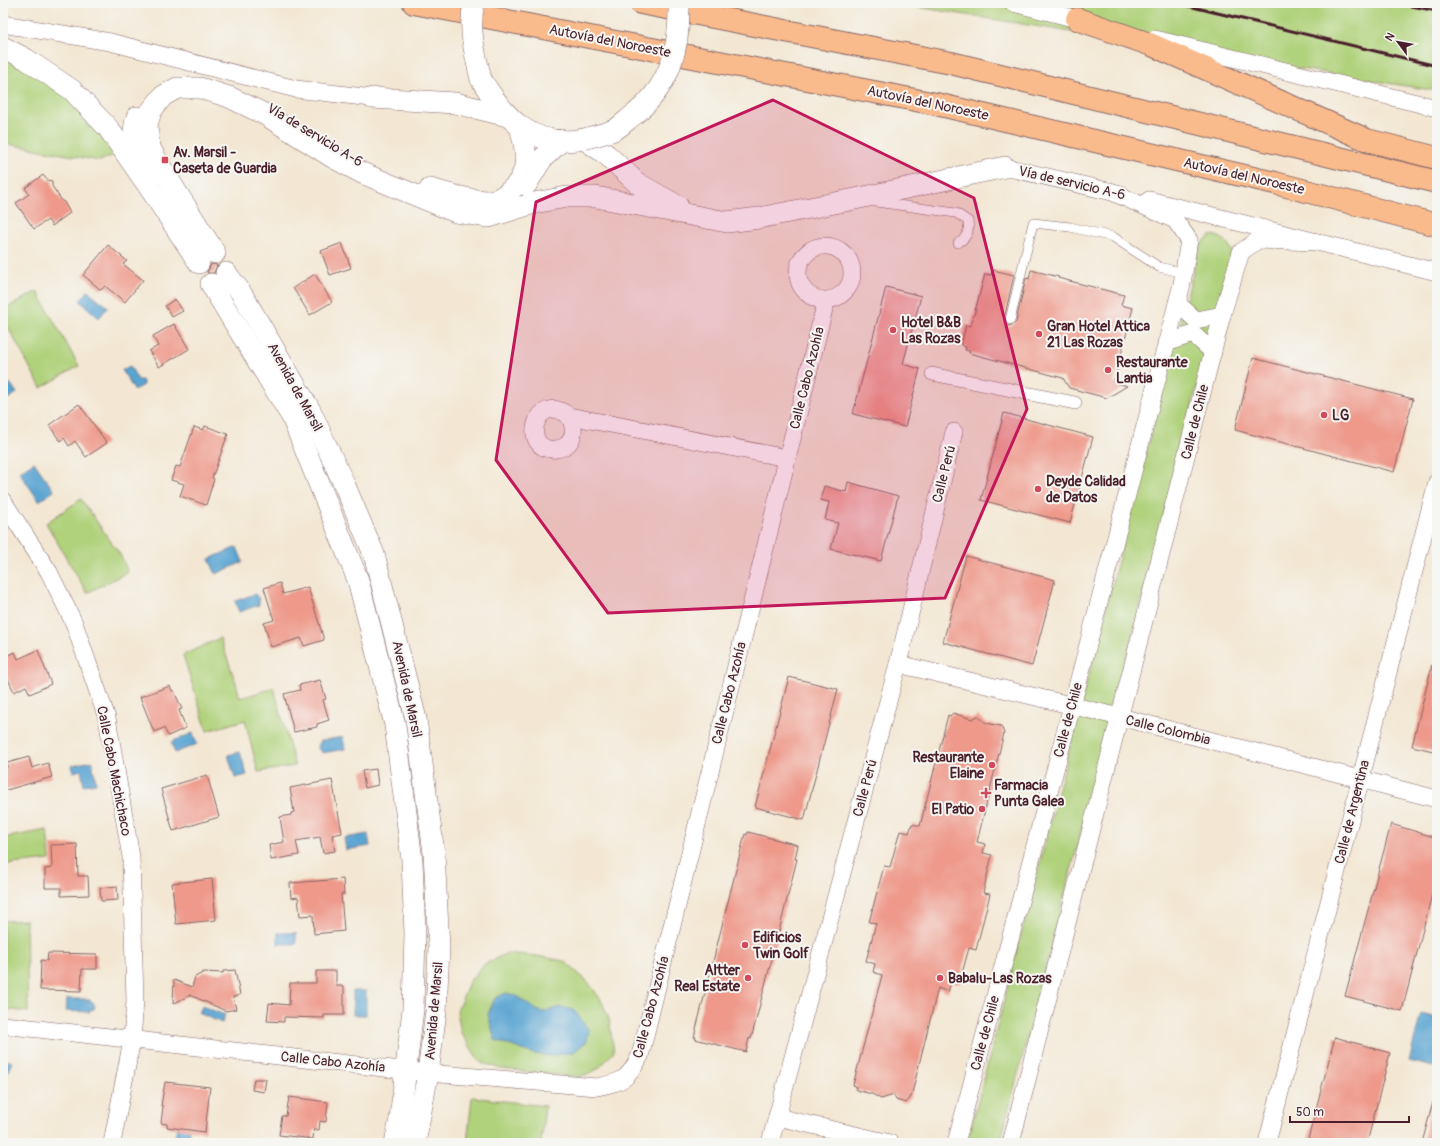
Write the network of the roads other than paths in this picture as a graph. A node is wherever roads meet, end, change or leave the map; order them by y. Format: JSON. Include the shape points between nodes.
{"nodes":[{"id":1,"x":414,"y":3,"type":"edge"},
{"id":2,"x":474,"y":3,"type":"edge"},
{"id":3,"x":641,"y":3,"type":"edge"},
{"id":4,"x":679,"y":3,"type":"edge"},
{"id":5,"x":1013,"y":3,"type":"edge"},
{"id":6,"x":1077,"y":19,"type":"junction"},
{"id":7,"x":3,"y":24,"type":"edge"},
{"id":8,"x":3,"y":47,"type":"edge"},
{"id":9,"x":372,"y":98,"type":"joint"},
{"id":10,"x":1437,"y":108,"type":"edge"},
{"id":11,"x":514,"y":122,"type":"junction"},
{"id":12,"x":584,"y":139,"type":"junction"},
{"id":13,"x":562,"y":140,"type":"junction"},
{"id":14,"x":1437,"y":158,"type":"edge"},
{"id":15,"x":1004,"y":167,"type":"joint"},
{"id":16,"x":1437,"y":182,"type":"edge"},
{"id":17,"x":149,"y":186,"type":"junction"},
{"id":18,"x":401,"y":190,"type":"junction"},
{"id":19,"x":1110,"y":191,"type":"junction"},
{"id":20,"x":850,"y":200,"type":"junction"},
{"id":21,"x":704,"y":218,"type":"junction"},
{"id":22,"x":1437,"y":224,"type":"edge"},
{"id":23,"x":1318,"y":242,"type":"junction"},
{"id":24,"x":958,"y":243,"type":"dead end"},
{"id":25,"x":207,"y":258,"type":"junction"},
{"id":26,"x":1437,"y":272,"type":"edge"},
{"id":27,"x":1184,"y":273,"type":"junction"},
{"id":28,"x":219,"y":278,"type":"junction"},
{"id":29,"x":826,"y":301,"type":"dead end"},
{"id":30,"x":1177,"y":303,"type":"junction"},
{"id":31,"x":1222,"y":315,"type":"junction"},
{"id":32,"x":1010,"y":320,"type":"dead end"},
{"id":33,"x":1166,"y":343,"type":"junction"},
{"id":34,"x":1213,"y":352,"type":"junction"},
{"id":35,"x":932,"y":374,"type":"dead end"},
{"id":36,"x":1075,"y":403,"type":"dead end"},
{"id":37,"x":569,"y":416,"type":"dead end"},
{"id":38,"x":954,"y":432,"type":"dead end"},
{"id":39,"x":787,"y":458,"type":"junction"},
{"id":40,"x":1437,"y":482,"type":"edge"},
{"id":41,"x":3,"y":501,"type":"edge"},
{"id":42,"x":898,"y":664,"type":"junction"},
{"id":43,"x":1072,"y":706,"type":"junction"},
{"id":44,"x":1120,"y":717,"type":"junction"},
{"id":45,"x":1360,"y":779,"type":"junction"},
{"id":46,"x":1437,"y":799,"type":"edge"},
{"id":47,"x":3,"y":1025,"type":"edge"},
{"id":48,"x":132,"y":1040,"type":"junction"},
{"id":49,"x":407,"y":1071,"type":"junction"},
{"id":50,"x":428,"y":1073,"type":"junction"},
{"id":51,"x":777,"y":1117,"type":"junction"},
{"id":52,"x":112,"y":1143,"type":"edge"},
{"id":53,"x":395,"y":1143,"type":"edge"},
{"id":54,"x":415,"y":1143,"type":"edge"},
{"id":55,"x":770,"y":1143,"type":"edge"},
{"id":56,"x":890,"y":1143,"type":"edge"},
{"id":57,"x":956,"y":1143,"type":"edge"},
{"id":58,"x":1011,"y":1143,"type":"edge"},
{"id":59,"x":1267,"y":1143,"type":"edge"}],
"edges":[{"from":1,"to":22,"type":"highway","name":"Autovía del Noroeste","via":[[936,104],[1275,182]]},
{"from":2,"to":11,"type":"street","bridge":true,"via":[[471,16],[473,48],[481,80],[494,100]]},
{"from":3,"to":16,"type":"highway","via":[[951,63]]},
{"from":4,"to":12,"type":"street","bridge":true,"via":[[680,25],[674,57],[662,86],[641,110],[614,129]]},
{"from":5,"to":6,"type":"street"},
{"from":6,"to":10,"type":"street"},
{"from":6,"to":14,"type":"highway","via":[[1152,45],[1367,140]]},
{"from":7,"to":9,"type":"street","name":"Vía de servicio A-6","via":[[110,42],[296,89]]},
{"from":8,"to":17,"type":"street","via":[[72,90],[108,128]]},
{"from":9,"to":11,"type":"street","name":"Vía de servicio A-6","via":[[455,103]]},
{"from":11,"to":13,"type":"street","via":[[540,137]]},
{"from":11,"to":17,"type":"street","name":"Vía de servicio A-6","via":[[526,149],[525,170],[516,187],[504,196],[489,201],[464,199],[403,181],[367,166],[270,107],[234,89],[208,80],[171,81],[156,88],[142,106],[134,124],[134,147]]},
{"from":12,"to":13,"type":"street"},
{"from":12,"to":21,"type":"street","name":"Vía de servicio A-6","via":[[607,155],[637,183]]},
{"from":13,"to":18,"type":"street","name":"Vía de servicio A-6","via":[[542,158],[522,192],[510,202],[494,208],[468,207]]},
{"from":15,"to":19,"type":"street","name":"Vía de servicio A-6"},
{"from":15,"to":20,"type":"street","name":"Vía de servicio A-6"},
{"from":17,"to":25,"type":"street"},
{"from":18,"to":21,"type":"street","name":"Vía de servicio A-6","via":[[456,212],[489,217],[534,203],[567,197],[596,197]]},
{"from":18,"to":25,"type":"street","name":"Vía de servicio A-6","via":[[332,157],[264,114],[222,94],[200,88],[177,88],[163,96],[151,111],[147,125],[148,139],[151,150]]},
{"from":19,"to":23,"type":"street","name":"Vía de servicio A-6"},
{"from":19,"to":27,"type":"street","name":"Calle de Chile","via":[[1175,220],[1189,240]]},
{"from":20,"to":21,"type":"street","name":"Vía de servicio A-6","via":[[727,222]]},
{"from":20,"to":24,"type":"lane","via":[[956,213],[968,221],[970,228],[966,239]]},
{"from":23,"to":26,"type":"street","name":"Vía de servicio A-6"},
{"from":23,"to":31,"type":"street","name":"Calle de Chile","via":[[1258,240],[1241,252]]},
{"from":25,"to":28,"type":"street","via":[[199,270],[201,276]]},
{"from":27,"to":30,"type":"street","name":"Calle de Chile"},
{"from":27,"to":32,"type":"lane","via":[[1159,267],[1113,237],[1070,227],[1033,223]]},
{"from":28,"to":49,"type":"street","name":"Avenida de Marsil","via":[[220,301],[292,417],[358,580],[393,717],[412,868],[415,934],[413,1009]]},
{"from":28,"to":50,"type":"street","name":"Avenida de Marsil","via":[[240,291],[310,410],[374,554],[416,719],[434,853],[439,947],[436,1011]]},
{"from":29,"to":39,"type":"street","name":"Calle Cabo Azohía"},
{"from":30,"to":31,"type":"street","via":[[1196,320]]},
{"from":30,"to":33,"type":"street","name":"Calle de Chile"},
{"from":31,"to":34,"type":"street","name":"Calle de Chile"},
{"from":33,"to":34,"type":"street","via":[[1193,334]]},
{"from":33,"to":43,"type":"street","name":"Calle de Chile"},
{"from":34,"to":44,"type":"street","name":"Calle de Chile"},
{"from":35,"to":36,"type":"street"},
{"from":37,"to":39,"type":"street"},
{"from":38,"to":42,"type":"street","name":"Calle Perú"},
{"from":39,"to":50,"type":"street","name":"Calle Cabo Azohía","via":[[640,1056],[632,1072],[616,1083],[597,1087]]},
{"from":40,"to":45,"type":"street","name":"Calle de Argentina"},
{"from":41,"to":48,"type":"street","name":"Calle Cabo Machichaco","via":[[49,572],[74,623],[107,718],[131,857],[135,1001]]},
{"from":42,"to":43,"type":"street","name":"Calle Colombia"},
{"from":42,"to":51,"type":"street","name":"Calle Perú"},
{"from":43,"to":44,"type":"street","name":"Calle Colombia"},
{"from":43,"to":57,"type":"street","name":"Calle de Chile"},
{"from":44,"to":45,"type":"street","name":"Calle Colombia"},
{"from":44,"to":58,"type":"street","name":"Calle de Chile"},
{"from":45,"to":46,"type":"street","name":"Calle Colombia"},
{"from":45,"to":59,"type":"street","name":"Calle de Argentina"},
{"from":47,"to":48,"type":"street","name":"Calle Cabo Azohía"},
{"from":48,"to":49,"type":"street","name":"Calle Cabo Azohía"},
{"from":48,"to":52,"type":"street","name":"Calle Cabo Machichaco"},
{"from":49,"to":50,"type":"street","name":"Calle Cabo Azohía"},
{"from":49,"to":53,"type":"street","name":"Avenida de Marsil"},
{"from":50,"to":54,"type":"street","name":"Avenida de Marsil"},
{"from":51,"to":55,"type":"street","name":"Calle Perú"},
{"from":51,"to":56,"type":"street"}]}
